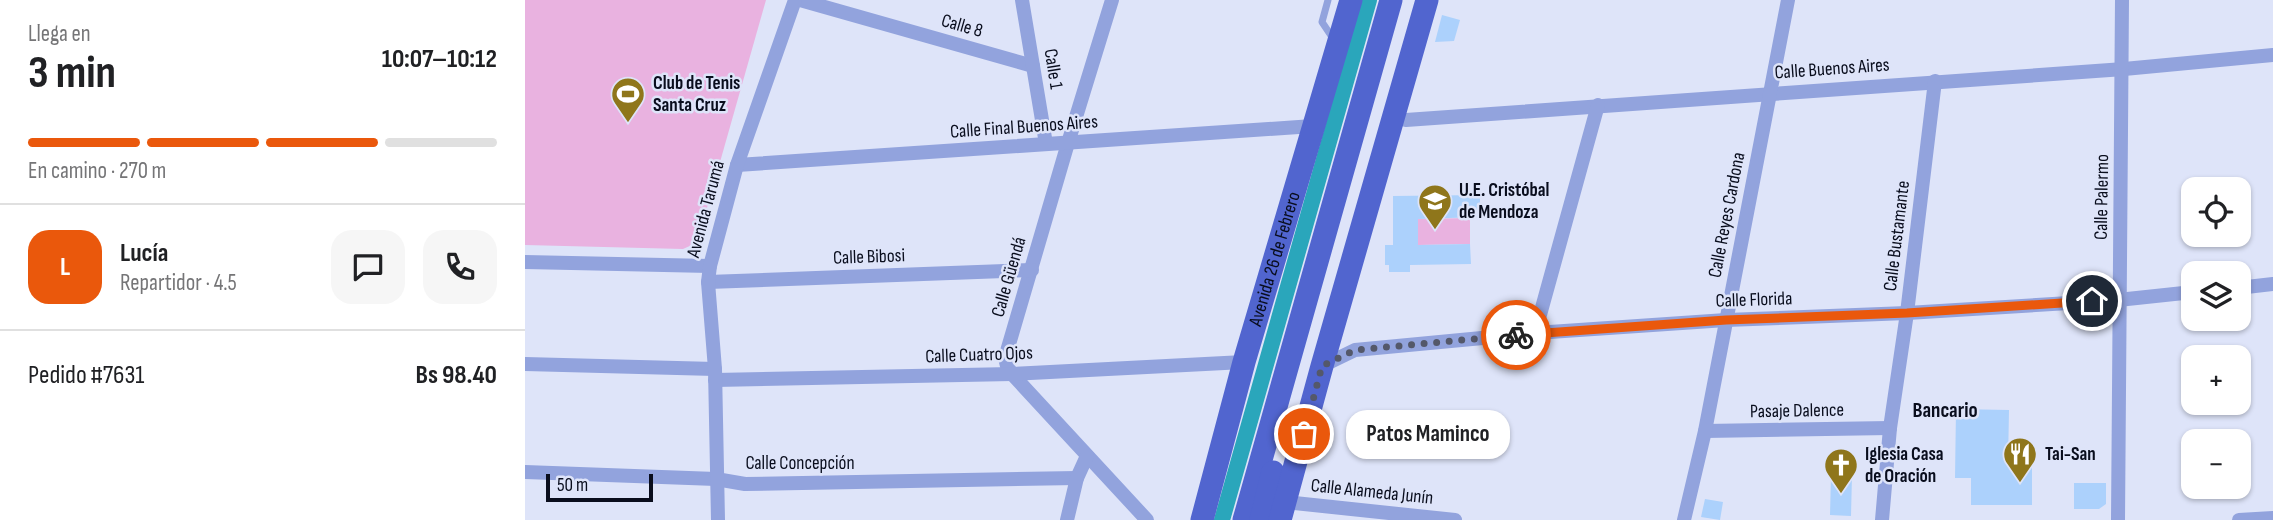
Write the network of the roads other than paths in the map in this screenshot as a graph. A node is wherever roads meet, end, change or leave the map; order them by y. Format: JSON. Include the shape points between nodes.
{"nodes":[{"id":1,"x":797,"y":0,"type":"edge"},
{"id":2,"x":1022,"y":0,"type":"edge"},
{"id":3,"x":1112,"y":0,"type":"edge"},
{"id":4,"x":1328,"y":0,"type":"edge"},
{"id":5,"x":1351,"y":0,"type":"edge"},
{"id":6,"x":1391,"y":0,"type":"edge"},
{"id":7,"x":1407,"y":0,"type":"edge"},
{"id":8,"x":1427,"y":0,"type":"edge"},
{"id":9,"x":1788,"y":0,"type":"edge"},
{"id":10,"x":2122,"y":0,"type":"edge"},
{"id":11,"x":1338,"y":45,"type":"junction"},
{"id":12,"x":2273,"y":55,"type":"edge"},
{"id":13,"x":1033,"y":65,"type":"junction"},
{"id":14,"x":2124,"y":69,"type":"junction"},
{"id":15,"x":1935,"y":81,"type":"junction"},
{"id":16,"x":1770,"y":93,"type":"junction"},
{"id":17,"x":1598,"y":105,"type":"junction"},
{"id":18,"x":1394,"y":117,"type":"junction"},
{"id":19,"x":1313,"y":126,"type":"junction"},
{"id":20,"x":1068,"y":143,"type":"junction"},
{"id":21,"x":1046,"y":144,"type":"junction"},
{"id":22,"x":737,"y":165,"type":"junction"},
{"id":23,"x":525,"y":262,"type":"edge"},
{"id":24,"x":710,"y":266,"type":"junction"},
{"id":25,"x":1032,"y":270,"type":"junction"},
{"id":26,"x":708,"y":282,"type":"junction"},
{"id":27,"x":2273,"y":284,"type":"edge"},
{"id":28,"x":2251,"y":287,"type":"edge"},
{"id":29,"x":2181,"y":293,"type":"edge"},
{"id":30,"x":2118,"y":300,"type":"junction"},
{"id":31,"x":1907,"y":313,"type":"junction"},
{"id":32,"x":1726,"y":320,"type":"junction"},
{"id":33,"x":1535,"y":333,"type":"junction"},
{"id":34,"x":1244,"y":362,"type":"junction"},
{"id":35,"x":525,"y":363,"type":"edge"},
{"id":36,"x":1322,"y":366,"type":"junction"},
{"id":37,"x":1012,"y":374,"type":"junction"},
{"id":38,"x":715,"y":375,"type":"junction"},
{"id":39,"x":1890,"y":428,"type":"junction"},
{"id":40,"x":1705,"y":431,"type":"junction"},
{"id":41,"x":1087,"y":456,"type":"junction"},
{"id":42,"x":525,"y":472,"type":"edge"},
{"id":43,"x":1077,"y":478,"type":"junction"},
{"id":44,"x":716,"y":479,"type":"junction"},
{"id":45,"x":1283,"y":511,"type":"edge"},
{"id":46,"x":2273,"y":518,"type":"edge"},
{"id":47,"x":718,"y":520,"type":"edge"},
{"id":48,"x":1067,"y":520,"type":"edge"},
{"id":49,"x":1147,"y":520,"type":"edge"},
{"id":50,"x":1202,"y":520,"type":"edge"},
{"id":51,"x":1244,"y":520,"type":"edge"},
{"id":52,"x":1261,"y":520,"type":"edge"},
{"id":53,"x":1455,"y":520,"type":"edge"},
{"id":54,"x":1684,"y":520,"type":"edge"},
{"id":55,"x":1882,"y":520,"type":"edge"},
{"id":56,"x":2118,"y":520,"type":"edge"},
{"id":57,"x":2239,"y":520,"type":"edge"}],
"edges":[{"from":1,"to":13,"type":"street","name":"Calle 8"},
{"from":1,"to":22,"type":"street","name":"Avenida Tarumá"},
{"from":2,"to":13,"type":"street","name":"Calle 1"},
{"from":3,"to":20,"type":"street","name":"Calle Güendá"},
{"from":4,"to":11,"type":"lane","via":[[1322,22]]},
{"from":5,"to":11,"type":"main road","name":"Avenida 26 de Febrero"},
{"from":6,"to":51,"type":"main road"},
{"from":7,"to":52,"type":"main road"},
{"from":8,"to":18,"type":"main road"},
{"from":9,"to":16,"type":"street","name":"Calle Reyes Cardona"},
{"from":10,"to":14,"type":"street","name":"Calle Palermo"},
{"from":11,"to":19,"type":"main road","name":"Avenida 26 de Febrero"},
{"from":12,"to":14,"type":"street","name":"Calle Buenos Aires"},
{"from":13,"to":21,"type":"street","name":"Calle 1"},
{"from":14,"to":15,"type":"street","name":"Calle Buenos Aires"},
{"from":14,"to":30,"type":"street","name":"Calle Palermo"},
{"from":15,"to":16,"type":"street","name":"Calle Buenos Aires"},
{"from":15,"to":31,"type":"street","name":"Calle Bustamante"},
{"from":16,"to":17,"type":"street","name":"Calle Buenos Aires"},
{"from":16,"to":32,"type":"street","name":"Calle Reyes Cardona"},
{"from":17,"to":18,"type":"street","name":"Calle Buenos Aires","via":[[1406,120]]},
{"from":17,"to":33,"type":"street"},
{"from":18,"to":36,"type":"main road"},
{"from":19,"to":20,"type":"street","name":"Calle Final Buenos Aires"},
{"from":19,"to":34,"type":"main road","name":"Avenida 26 de Febrero"},
{"from":20,"to":21,"type":"street","name":"Calle Final Buenos Aires"},
{"from":20,"to":25,"type":"street","name":"Calle Güendá"},
{"from":21,"to":22,"type":"street","name":"Calle Final Buenos Aires"},
{"from":22,"to":24,"type":"street","name":"Avenida Tarumá"},
{"from":23,"to":24,"type":"street"},
{"from":24,"to":26,"type":"street","name":"Avenida Tarumá"},
{"from":25,"to":26,"type":"street","name":"Calle Bibosi"},
{"from":25,"to":37,"type":"street","name":"Calle Güendá","via":[[1005,358]]},
{"from":26,"to":38,"type":"street","name":"Avenida Tarumá"},
{"from":27,"to":28,"type":"street"},
{"from":29,"to":30,"type":"street","name":"Calle Florida"},
{"from":30,"to":31,"type":"street","name":"Calle Florida"},
{"from":30,"to":56,"type":"street","name":"Calle Palermo"},
{"from":31,"to":32,"type":"street","name":"Calle Florida"},
{"from":31,"to":39,"type":"street","name":"Calle Bustamante"},
{"from":32,"to":33,"type":"street","name":"Calle Florida"},
{"from":32,"to":40,"type":"street","name":"Calle Reyes Cardona"},
{"from":33,"to":36,"type":"street","name":"Calle Florida","via":[[1355,350]]},
{"from":34,"to":37,"type":"street","name":"Calle Cuatro Ojos"},
{"from":34,"to":50,"type":"main road","name":"Avenida 26 de Febrero"},
{"from":35,"to":38,"type":"street","name":"Calle Cuatro Ojos"},
{"from":36,"to":45,"type":"main road"},
{"from":37,"to":38,"type":"street","name":"Calle Cuatro Ojos"},
{"from":37,"to":41,"type":"street"},
{"from":38,"to":44,"type":"street","name":"Avenida Tarumá"},
{"from":39,"to":40,"type":"street","name":"Pasaje Dalence"},
{"from":39,"to":55,"type":"street","name":"Calle Bustamante"},
{"from":40,"to":54,"type":"street","name":"Calle Reyes Cardona"},
{"from":41,"to":43,"type":"street"},
{"from":41,"to":49,"type":"street"},
{"from":42,"to":44,"type":"street","name":"Calle Concepción"},
{"from":43,"to":44,"type":"street","name":"Calle Concepción","via":[[745,484]]},
{"from":43,"to":48,"type":"street"},
{"from":44,"to":47,"type":"street","name":"Avenida Tarumá"},
{"from":45,"to":53,"type":"street","name":"Calle Alameda Junín"},
{"from":46,"to":57,"type":"street"}]}
